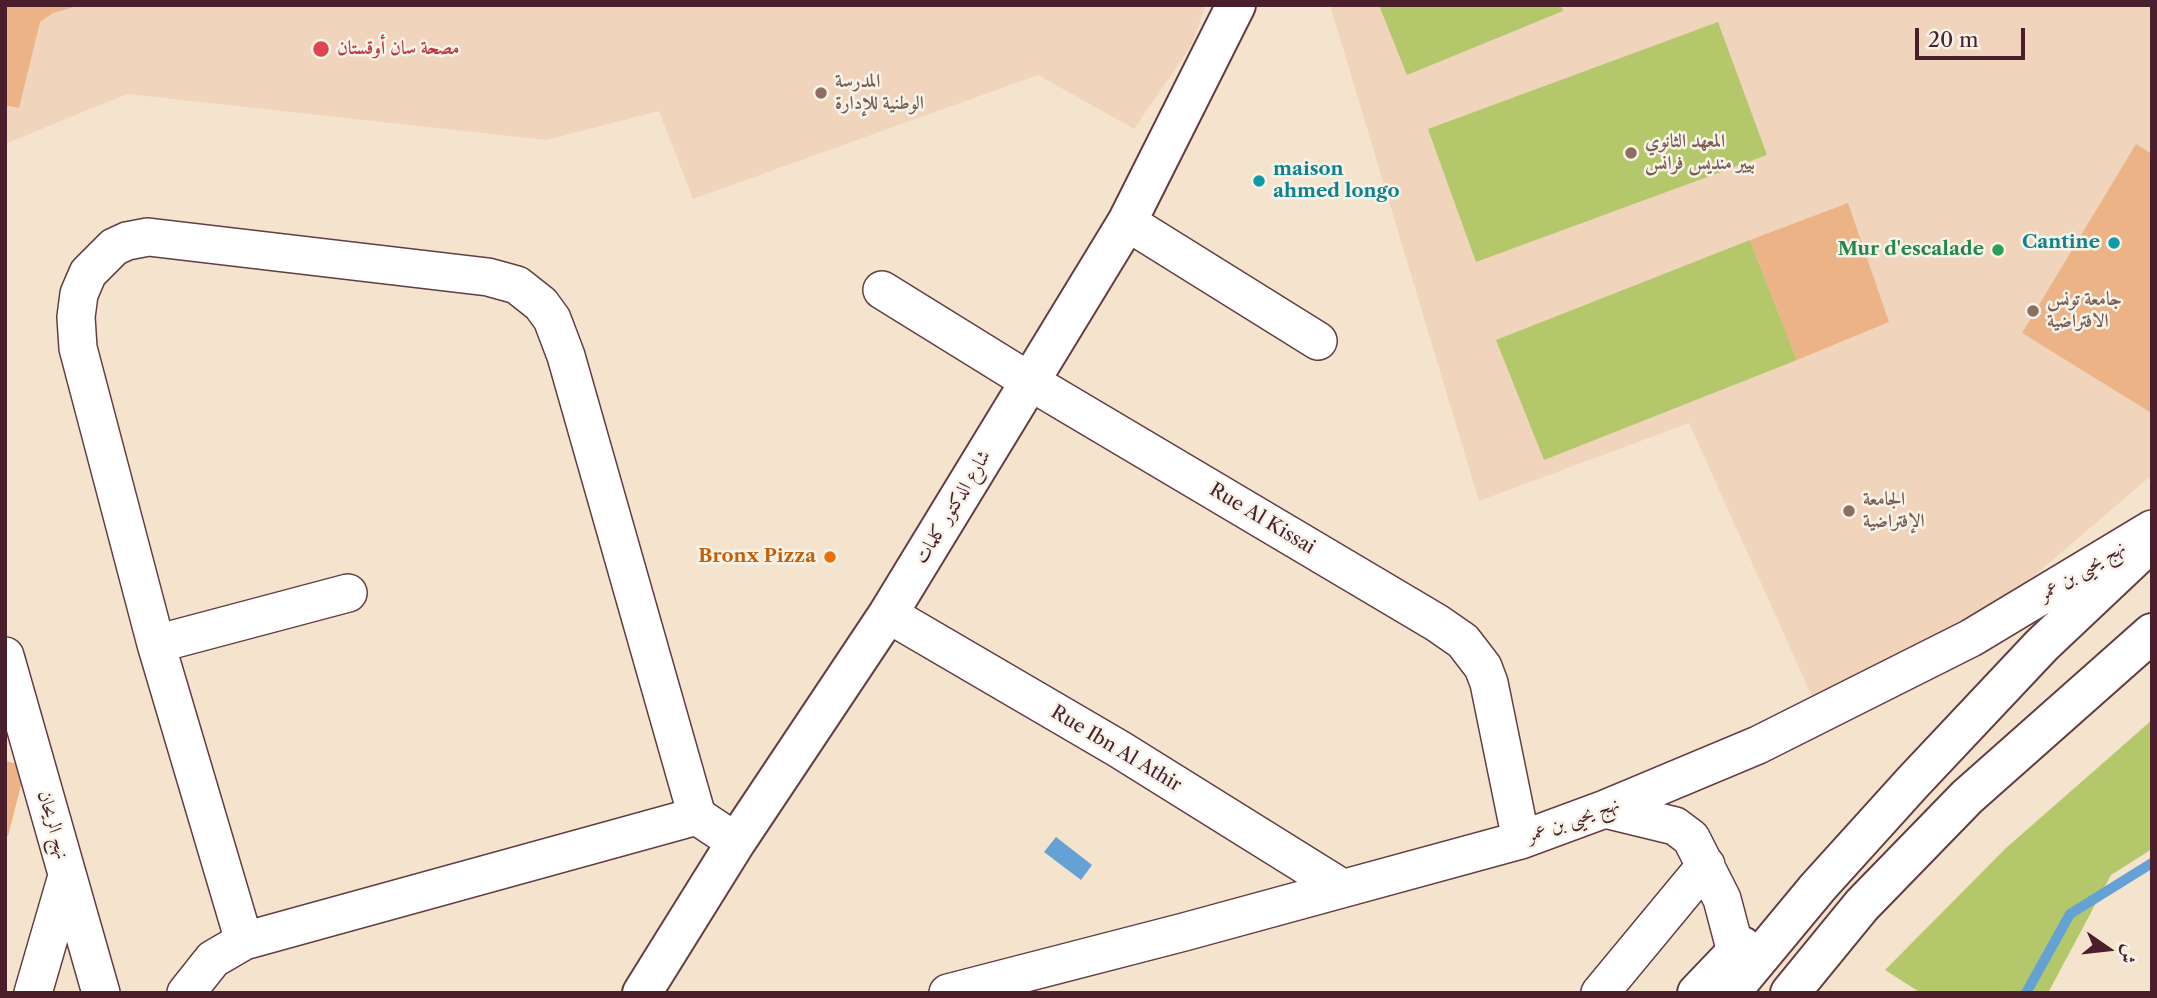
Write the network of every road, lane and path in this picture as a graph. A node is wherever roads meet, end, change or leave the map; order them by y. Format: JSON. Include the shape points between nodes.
{"nodes":[{"id":1,"x":1236,"y":5,"type":"edge"},
{"id":2,"x":1127,"y":222,"type":"junction"},
{"id":3,"x":882,"y":290,"type":"dead end"},
{"id":4,"x":1318,"y":341,"type":"dead end"},
{"id":5,"x":1029,"y":382,"type":"junction"},
{"id":6,"x":2152,"y":528,"type":"edge"},
{"id":7,"x":2152,"y":541,"type":"edge"},
{"id":8,"x":348,"y":593,"type":"dead end"},
{"id":9,"x":888,"y":614,"type":"junction"},
{"id":10,"x":2152,"y":633,"type":"edge"},
{"id":11,"x":156,"y":644,"type":"junction"},
{"id":12,"x":2042,"y":645,"type":"junction"},
{"id":13,"x":5,"y":656,"type":"edge"},
{"id":14,"x":2103,"y":674,"type":"junction"},
{"id":15,"x":1605,"y":809,"type":"junction"},
{"id":16,"x":696,"y":816,"type":"junction"},
{"id":17,"x":1521,"y":839,"type":"junction"},
{"id":18,"x":736,"y":842,"type":"junction"},
{"id":19,"x":1706,"y":865,"type":"junction"},
{"id":20,"x":67,"y":876,"type":"junction"},
{"id":21,"x":1342,"y":888,"type":"junction"},
{"id":22,"x":244,"y":941,"type":"junction"},
{"id":23,"x":1736,"y":952,"type":"junction"},
{"id":24,"x":33,"y":993,"type":"edge"},
{"id":25,"x":101,"y":993,"type":"edge"},
{"id":26,"x":186,"y":993,"type":"edge"},
{"id":27,"x":642,"y":993,"type":"edge"},
{"id":28,"x":948,"y":993,"type":"edge"},
{"id":29,"x":1600,"y":993,"type":"edge"},
{"id":30,"x":1697,"y":993,"type":"edge"},
{"id":31,"x":1730,"y":993,"type":"edge"},
{"id":32,"x":1790,"y":993,"type":"edge"},
{"id":33,"x":1817,"y":993,"type":"edge"}],
"edges":[{"from":1,"to":2,"type":"main road","name":"شارع الدكتور كلمات"},
{"from":2,"to":4,"type":"street"},
{"from":2,"to":5,"type":"main road","name":"شارع الدكتور كلمات"},
{"from":3,"to":5,"type":"street","name":"Rue Al Kissai"},
{"from":5,"to":9,"type":"main road","name":"شارع الدكتور كلمات"},
{"from":5,"to":17,"type":"street","name":"Rue Al Kissai","via":[[1463,641],[1489,683]]},
{"from":6,"to":15,"type":"street","name":"نهج يحيى بن عمر","via":[[1971,638],[1758,745]]},
{"from":7,"to":12,"type":"main road"},
{"from":8,"to":11,"type":"street"},
{"from":9,"to":18,"type":"main road","name":"شارع الدكتور كلمات"},
{"from":9,"to":21,"type":"street","name":"Rue Ibn Al Athir","via":[[1119,749]]},
{"from":10,"to":14,"type":"main road"},
{"from":11,"to":16,"type":"street","via":[[78,348],[79,294],[101,258],[127,241],[148,237],[505,281],[529,292],[541,304],[566,356]]},
{"from":11,"to":22,"type":"street"},
{"from":12,"to":23,"type":"main road","via":[[1920,762]]},
{"from":12,"to":31,"type":"main road","via":[[1818,887]]},
{"from":13,"to":20,"type":"street","name":"نهج الريحان"},
{"from":14,"to":32,"type":"main road","via":[[1924,841],[1862,905]]},
{"from":14,"to":33,"type":"main road"},
{"from":15,"to":17,"type":"street","name":"نهج يحيى بن عمر"},
{"from":15,"to":19,"type":"street","via":[[1675,826],[1691,838]]},
{"from":16,"to":18,"type":"street"},
{"from":16,"to":22,"type":"street"},
{"from":17,"to":21,"type":"street","name":"نهج يحيى بن عمر"},
{"from":18,"to":27,"type":"main road","name":"شارع الدكتور كلمات"},
{"from":19,"to":23,"type":"street","via":[[1722,899]]},
{"from":19,"to":29,"type":"street"},
{"from":20,"to":24,"type":"street"},
{"from":20,"to":25,"type":"street","name":"نهج الريحان"},
{"from":21,"to":28,"type":"street","name":"نهج يحيى بن عمر"},
{"from":22,"to":26,"type":"street","via":[[213,959]]},
{"from":23,"to":30,"type":"main road"}]}
